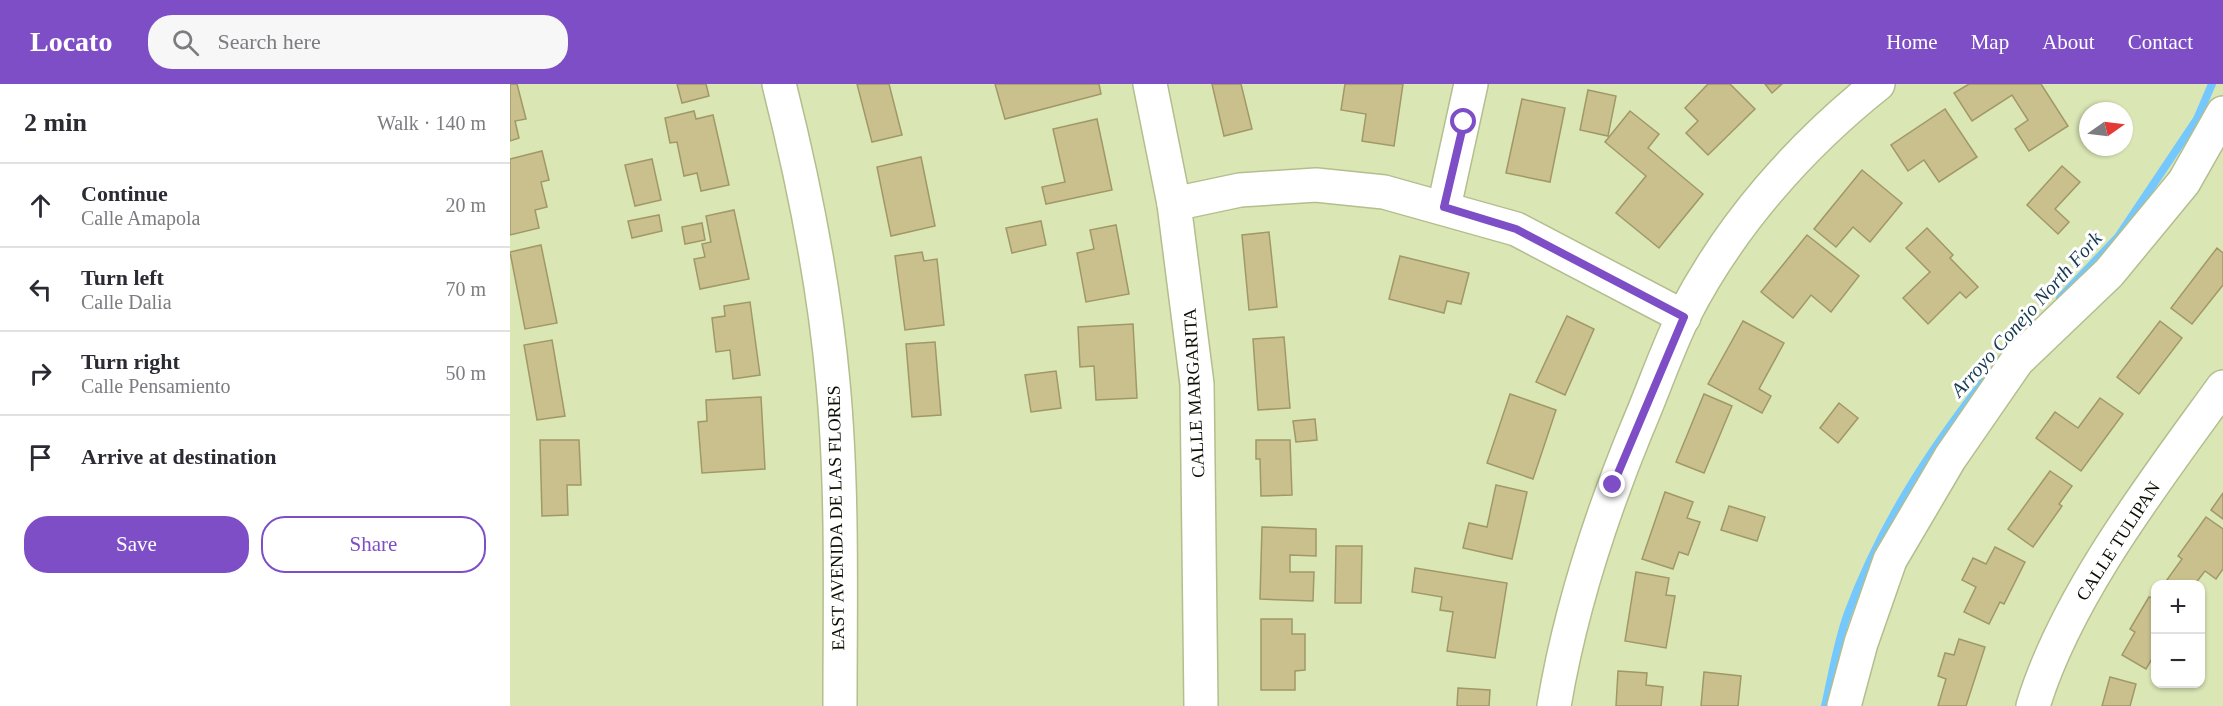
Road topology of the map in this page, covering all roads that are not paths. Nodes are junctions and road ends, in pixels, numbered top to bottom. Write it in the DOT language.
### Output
graph roads {
  1 [pos="779,84"];
  2 [pos="1150,84"];
  3 [pos="1471,84"];
  4 [pos="1878,84"];
  5 [pos="2223,113"];
  6 [pos="1174,204"];
  7 [pos="1444,207"];
  8 [pos="1684,317"];
  9 [pos="2223,387"];
  10 [pos="840,706"];
  11 [pos="1201,706"];
  12 [pos="1554,706"];
  13 [pos="1844,706"];
  14 [pos="2033,706"];
  1 -- 10 [label="street, EAST AVENIDA DE LAS FLORES"];
  2 -- 6 [label="street, CALLE MARGARITA"];
  3 -- 7 [label="street"];
  4 -- 8 [label="street"];
  5 -- 13 [label="street"];
  6 -- 7 [label="street"];
  6 -- 11 [label="street, CALLE MARGARITA"];
  7 -- 8 [label="street"];
  8 -- 12 [label="street"];
  9 -- 14 [label="street, CALLE TULIPAN"];
}
